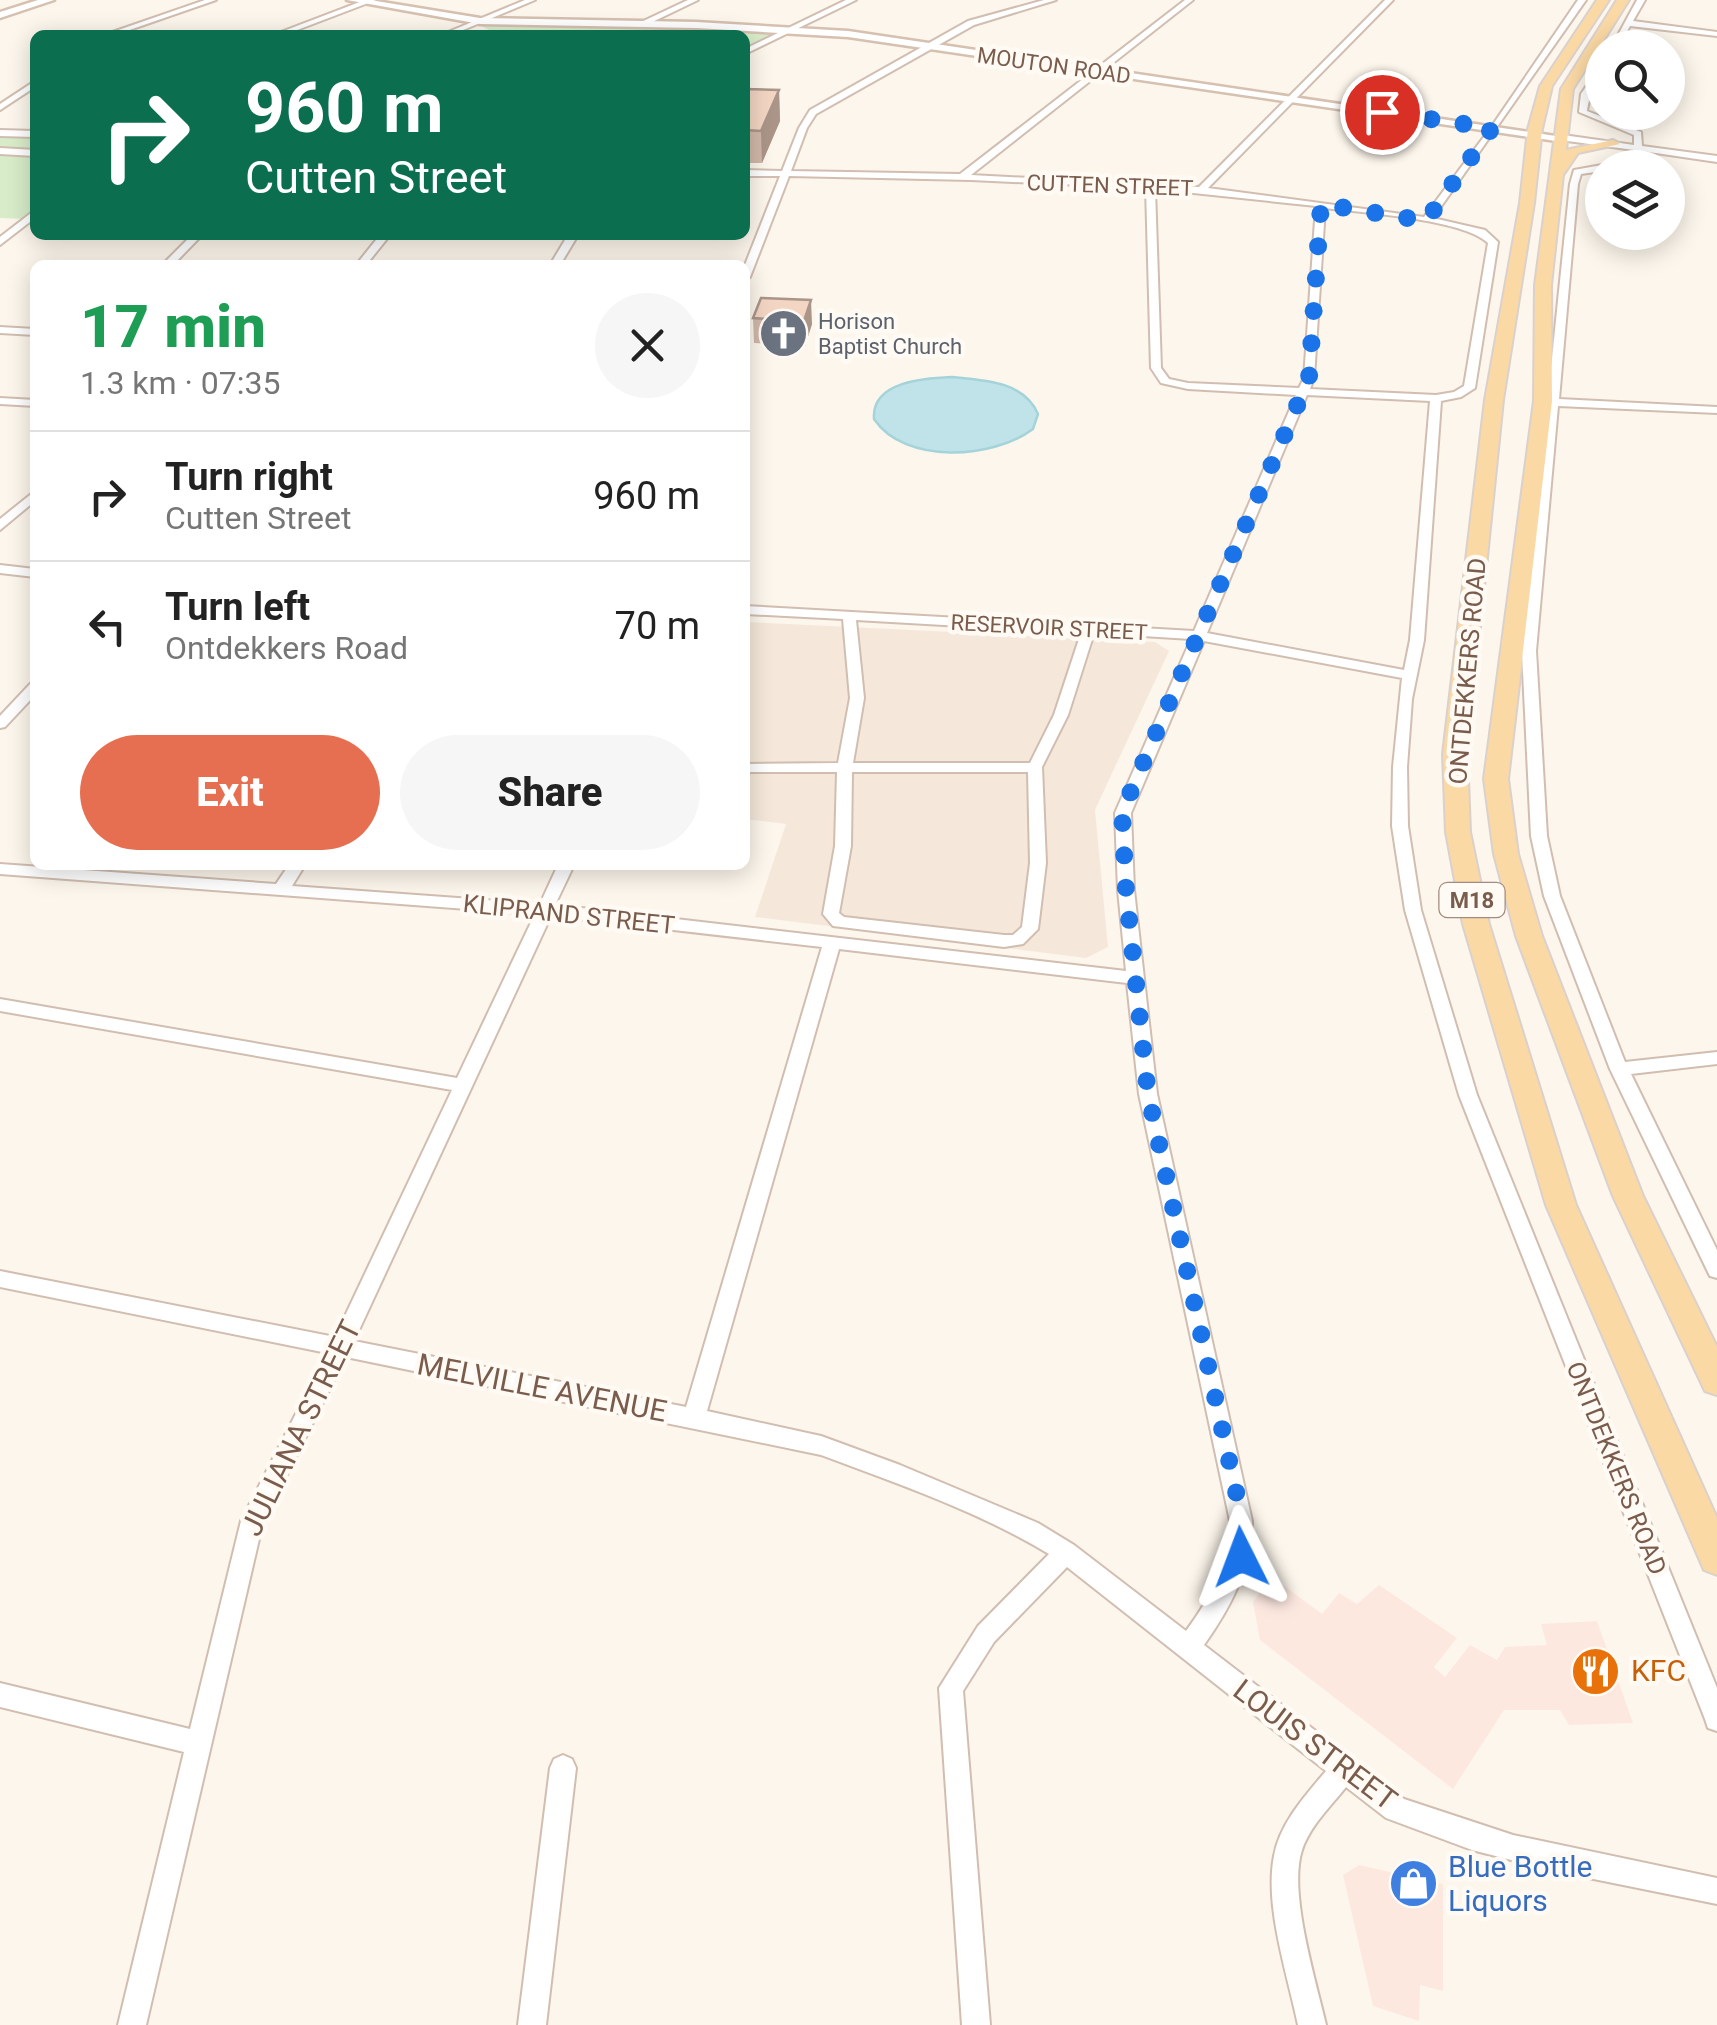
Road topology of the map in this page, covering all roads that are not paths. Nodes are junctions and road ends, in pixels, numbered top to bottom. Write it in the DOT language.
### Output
graph roads {
  1 [pos="49,0"];
  2 [pos="212,0"];
  3 [pos="352,0"];
  4 [pos="380,0"];
  5 [pos="531,0"];
  6 [pos="694,0"];
  7 [pos="852,0"];
  8 [pos="1052,0"];
  9 [pos="1189,0"];
  10 [pos="1388,0"];
  11 [pos="1582,0"];
  12 [pos="1604,0"];
  13 [pos="1624,0"];
  14 [pos="1641,0"];
  15 [pos="368,1"];
  16 [pos="0,16"];
  17 [pos="645,22"];
  18 [pos="1627,22"];
  19 [pos="481,23"];
  20 [pos="798,27"];
  21 [pos="123,30"];
  22 [pos="290,30"];
  23 [pos="460,30"];
  24 [pos="1623,30"];
  25 [pos="1717,34"];
  26 [pos="929,45"];
  27 [pos="750,50"];
  28 [pos="1101,70"];
  29 [pos="30,87"];
  30 [pos="1292,97"];
  31 [pos="0,108"];
  32 [pos="1493,126"];
  33 [pos="1635,130"];
  34 [pos="1534,132"];
  35 [pos="0,133"];
  36 [pos="30,134"];
  37 [pos="1563,135"];
  38 [pos="1625,146"];
  39 [pos="1628,150"];
  40 [pos="0,151"];
  41 [pos="30,152"];
  42 [pos="1717,159"];
  43 [pos="1585,172"];
  44 [pos="750,173"];
  45 [pos="786,174"];
  46 [pos="1557,174"];
  47 [pos="960,179"];
  48 [pos="1150,186"];
  49 [pos="1203,188"];
  50 [pos="1321,204"];
  51 [pos="30,217"];
  52 [pos="1426,221"];
  53 [pos="192,240"];
  54 [pos="381,240"];
  55 [pos="0,242"];
  56 [pos="172,260"];
  57 [pos="365,260"];
  58 [pos="750,264"];
  59 [pos="0,330"];
  60 [pos="30,332"];
  61 [pos="1304,392"];
  62 [pos="1436,398"];
  63 [pos="0,402"];
  64 [pos="1552,402"];
  65 [pos="30,403"];
  66 [pos="1717,410"];
  67 [pos="30,499"];
  68 [pos="0,526"];
  69 [pos="0,569"];
  70 [pos="30,572"];
  71 [pos="750,610"];
  72 [pos="849,616"];
  73 [pos="1089,629"];
  74 [pos="1196,636"];
  75 [pos="1410,674"];
  76 [pos="30,692"];
  77 [pos="0,724"];
  78 [pos="1035,767"];
  79 [pos="750,768"];
  80 [pos="845,768"];
  81 [pos="0,869"];
  82 [pos="295,870"];
  83 [pos="564,870"];
  84 [pos="281,890"];
  85 [pos="545,910"];
  86 [pos="832,943"];
  87 [pos="1136,978"];
  88 [pos="0,1005"];
  89 [pos="1717,1058"];
  90 [pos="1619,1069"];
  91 [pos="462,1084"];
  92 [pos="1717,1270"];
  93 [pos="0,1280"];
  94 [pos="340,1348"];
  95 [pos="1717,1380"];
  96 [pos="694,1418"];
  97 [pos="1066,1552"];
  98 [pos="1717,1558"];
  99 [pos="1188,1648"];
  100 [pos="0,1695"];
  101 [pos="1717,1718"];
  102 [pos="198,1743"];
  103 [pos="564,1768"];
  104 [pos="1342,1771"];
  105 [pos="1717,1891"];
  106 [pos="133,2025"];
  107 [pos="532,2025"];
  108 [pos="976,2025"];
  109 [pos="1312,2025"];
  1 -- 16 [label="main road"];
  2 -- 21 [label="street"];
  3 -- 15 [label="main road"];
  4 -- 19 [label="main road"];
  5 -- 19 [label="street"];
  6 -- 17 [label="street"];
  7 -- 20 [label="street"];
  8 -- 26 [label="street"];
  9 -- 28 [label="street"];
  10 -- 30 [label="street"];
  11 -- 32 [label="street"];
  12 -- 34 [label="main road, ONTDEKKERS ROAD / M18"];
  13 -- 37 [label="main road, ONTDEKKERS ROAD / M18"];
  14 -- 18 [label="street"];
  15 -- 19 [label="main road"];
  15 -- 22 [label="street"];
  17 -- 19 [label="main road, MOUTON ROAD"];
  17 -- 20 [label="main road, MOUTON ROAD"];
  18 -- 24 [label="street"];
  18 -- 25 [label="street"];
  19 -- 23 [label="street"];
  20 -- 26 [label="main road, MOUTON ROAD"];
  20 -- 27 [label="street"];
  26 -- 28 [label="main road, MOUTON ROAD"];
  26 -- 45 [label="street"];
  28 -- 30 [label="main road, MOUTON ROAD"];
  28 -- 47 [label="street"];
  29 -- 31 [label="street"];
  30 -- 32 [label="main road, MOUTON ROAD"];
  30 -- 49 [label="street"];
  32 -- 34 [label="main road, MOUTON ROAD"];
  32 -- 52 [label="street"];
  33 -- 38 [label="street"];
  34 -- 37 [label="main road, MOUTON ROAD"];
  34 -- 98 [label="main road, ONTDEKKERS ROAD / M18"];
  35 -- 36 [label="street"];
  37 -- 38 [label="street, MOUTON ROAD"];
  37 -- 46 [label="main road, ONTDEKKERS ROAD / M18"];
  38 -- 39 [label="street"];
  38 -- 42 [label="street, MOUTON ROAD"];
  38 -- 46 [label="main road"];
  40 -- 41 [label="street"];
  43 -- 64 [label="street"];
  44 -- 45 [label="street, CUTTEN STREET"];
  45 -- 47 [label="street, CUTTEN STREET"];
  45 -- 58 [label="street"];
  46 -- 95 [label="main road, ONTDEKKERS ROAD / M18"];
  47 -- 48 [label="street, CUTTEN STREET"];
  48 -- 49 [label="street, CUTTEN STREET"];
  48 -- 61 [label="street"];
  49 -- 50 [label="street, CUTTEN STREET"];
  50 -- 52 [label="street, CUTTEN STREET"];
  50 -- 61 [label="street"];
  51 -- 55 [label="street"];
  52 -- 62 [label="street, CUTTEN STREET"];
  53 -- 56 [label="street"];
  54 -- 57 [label="street"];
  59 -- 60 [label="street"];
  61 -- 62 [label="street"];
  61 -- 74 [label="street"];
  62 -- 75 [label="street, ONTDEKKERS ROAD"];
  63 -- 65 [label="street"];
  64 -- 66 [label="street"];
  64 -- 90 [label="street"];
  67 -- 68 [label="street"];
  69 -- 70 [label="street"];
  71 -- 72 [label="street, RESERVOIR STREET"];
  72 -- 73 [label="street, RESERVOIR STREET"];
  72 -- 80 [label="street"];
  73 -- 74 [label="street, RESERVOIR STREET"];
  73 -- 78 [label="street"];
  74 -- 75 [label="street, RESERVOIR STREET"];
  74 -- 87 [label="street"];
  75 -- 101 [label="street, ONTDEKKERS ROAD"];
  76 -- 77 [label="street"];
  78 -- 80 [label="street"];
  78 -- 80 [label="street"];
  79 -- 80 [label="street"];
  81 -- 84 [label="street, KLIPRAND STREET"];
  82 -- 84 [label="street"];
  83 -- 85 [label="street, JULIANA STREET"];
  84 -- 85 [label="street, KLIPRAND STREET"];
  85 -- 86 [label="street, KLIPRAND STREET"];
  85 -- 91 [label="street, JULIANA STREET"];
  86 -- 87 [label="street, KLIPRAND STREET"];
  86 -- 96 [label="street"];
  87 -- 99 [label="street"];
  88 -- 91 [label="street"];
  89 -- 90 [label="street"];
  90 -- 92 [label="street"];
  91 -- 94 [label="street, JULIANA STREET"];
  93 -- 94 [label="street, MELVILLE AVENUE"];
  94 -- 96 [label="street, MELVILLE AVENUE"];
  94 -- 102 [label="street, JULIANA STREET"];
  96 -- 97 [label="street, MELVILLE AVENUE"];
  97 -- 99 [label="street, LOUIS STREET"];
  97 -- 108 [label="street"];
  99 -- 104 [label="street, LOUIS STREET"];
  100 -- 102 [label="street"];
  102 -- 106 [label="street, JULIANA STREET"];
  103 -- 107 [label="street"];
  104 -- 105 [label="street, LOUIS STREET"];
  104 -- 109 [label="street"];
}
